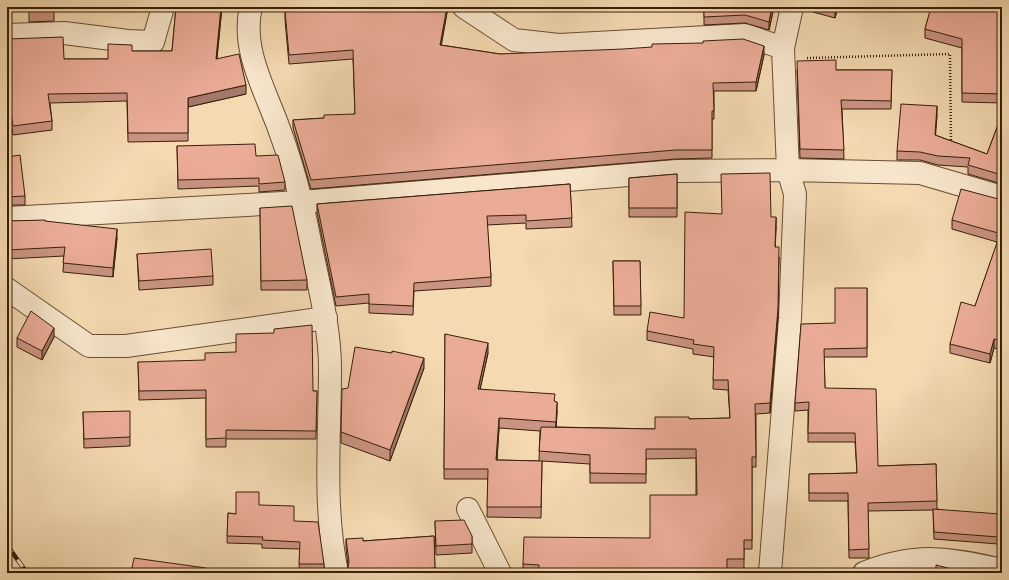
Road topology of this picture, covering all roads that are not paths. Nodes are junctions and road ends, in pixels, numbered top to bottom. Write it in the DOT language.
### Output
graph roads {
  1 [pos="163,7"];
  2 [pos="252,7"];
  3 [pos="464,7"];
  4 [pos="792,7"];
  5 [pos="7,35"];
  6 [pos="783,48"];
  7 [pos="788,170"];
  8 [pos="1002,197"];
  9 [pos="302,202"];
  10 [pos="7,218"];
  11 [pos="7,288"];
  12 [pos="326,318"];
  13 [pos="468,509"];
  14 [pos="1002,570"];
  15 [pos="337,573"];
  16 [pos="500,573"];
  17 [pos="770,573"];
  18 [pos="865,573"];
  1 -- 5 [label="street"];
  2 -- 9 [label="street"];
  3 -- 6 [label="street"];
  4 -- 6 [label="street"];
  6 -- 7 [label="street"];
  7 -- 8 [label="street"];
  7 -- 9 [label="street"];
  7 -- 17 [label="street"];
  9 -- 10 [label="street"];
  9 -- 12 [label="street"];
  11 -- 12 [label="street"];
  12 -- 15 [label="street"];
  13 -- 16 [label="street"];
  14 -- 18 [label="street"];
}
